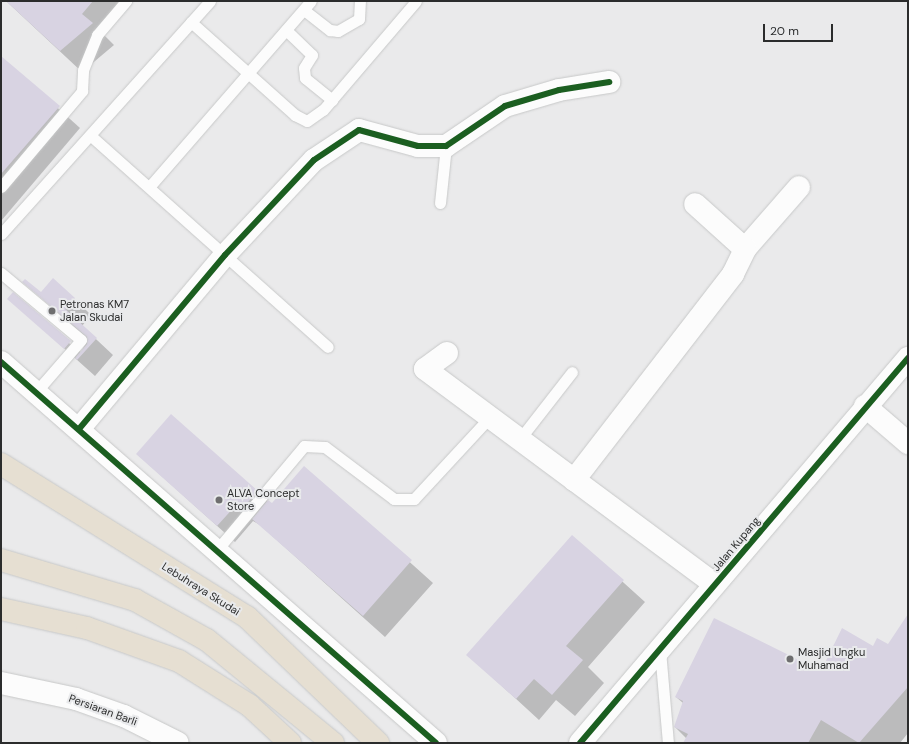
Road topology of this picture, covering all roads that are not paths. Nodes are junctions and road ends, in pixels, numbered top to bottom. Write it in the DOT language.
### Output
graph roads {
  1 [pos="126,1"];
  2 [pos="210,1"];
  3 [pos="360,1"];
  4 [pos="416,1"];
  5 [pos="308,5"];
  6 [pos="191,22"];
  7 [pos="286,30"];
  8 [pos="248,74"];
  9 [pos="609,82"];
  10 [pos="332,100"];
  11 [pos="91,136"];
  12 [pos="446,146"];
  13 [pos="150,186"];
  14 [pos="1,187"];
  15 [pos="799,187"];
  16 [pos="440,203"];
  17 [pos="696,204"];
  18 [pos="1,234"];
  19 [pos="744,249"];
  20 [pos="225,255"];
  21 [pos="1,273"];
  22 [pos="328,347"];
  23 [pos="447,353"];
  24 [pos="908,358"];
  25 [pos="1,362"];
  26 [pos="572,372"];
  27 [pos="36,392"];
  28 [pos="865,406"];
  29 [pos="489,418"];
  30 [pos="79,429"];
  31 [pos="519,440"];
  32 [pos="908,443"];
  33 [pos="1,464"];
  34 [pos="574,480"];
  35 [pos="216,552"];
  36 [pos="1,560"];
  37 [pos="714,584"];
  38 [pos="1,609"];
  39 [pos="660,649"];
  40 [pos="1,683"];
  41 [pos="178,743"];
  42 [pos="290,743"];
  43 [pos="333,743"];
  44 [pos="378,743"];
  45 [pos="436,743"];
  46 [pos="580,743"];
  47 [pos="668,743"];
  1 -- 14 [label="lane"];
  2 -- 6 [label="lane"];
  3 -- 5 [label="lane"];
  4 -- 10 [label="lane"];
  5 -- 7 [label="lane"];
  6 -- 8 [label="lane"];
  6 -- 11 [label="lane"];
  7 -- 8 [label="lane"];
  7 -- 10 [label="lane"];
  8 -- 10 [label="lane"];
  8 -- 13 [label="lane"];
  9 -- 12 [label="street"];
  11 -- 13 [label="lane"];
  11 -- 18 [label="lane"];
  12 -- 16 [label="lane"];
  12 -- 20 [label="street"];
  13 -- 20 [label="lane"];
  15 -- 19 [label="street"];
  17 -- 19 [label="street"];
  19 -- 34 [label="street"];
  20 -- 22 [label="lane"];
  20 -- 30 [label="street"];
  21 -- 27 [label="lane"];
  23 -- 29 [label="street"];
  24 -- 28 [label="street, Jalan Kupang"];
  25 -- 27 [label="street"];
  26 -- 31 [label="lane"];
  27 -- 30 [label="street"];
  28 -- 32 [label="street"];
  28 -- 37 [label="street, Jalan Kupang"];
  29 -- 31 [label="street"];
  29 -- 35 [label="lane"];
  30 -- 35 [label="street"];
  31 -- 34 [label="street"];
  33 -- 44 [label="highway, Lebuhraya Skudai"];
  34 -- 37 [label="street"];
  35 -- 45 [label="street"];
  36 -- 43 [label="highway"];
  37 -- 39 [label="street, Jalan Kupang"];
  38 -- 42 [label="highway"];
  39 -- 46 [label="street, Jalan Kupang"];
  39 -- 47 [label="lane"];
  40 -- 41 [label="street, Persiaran Barli"];
}
